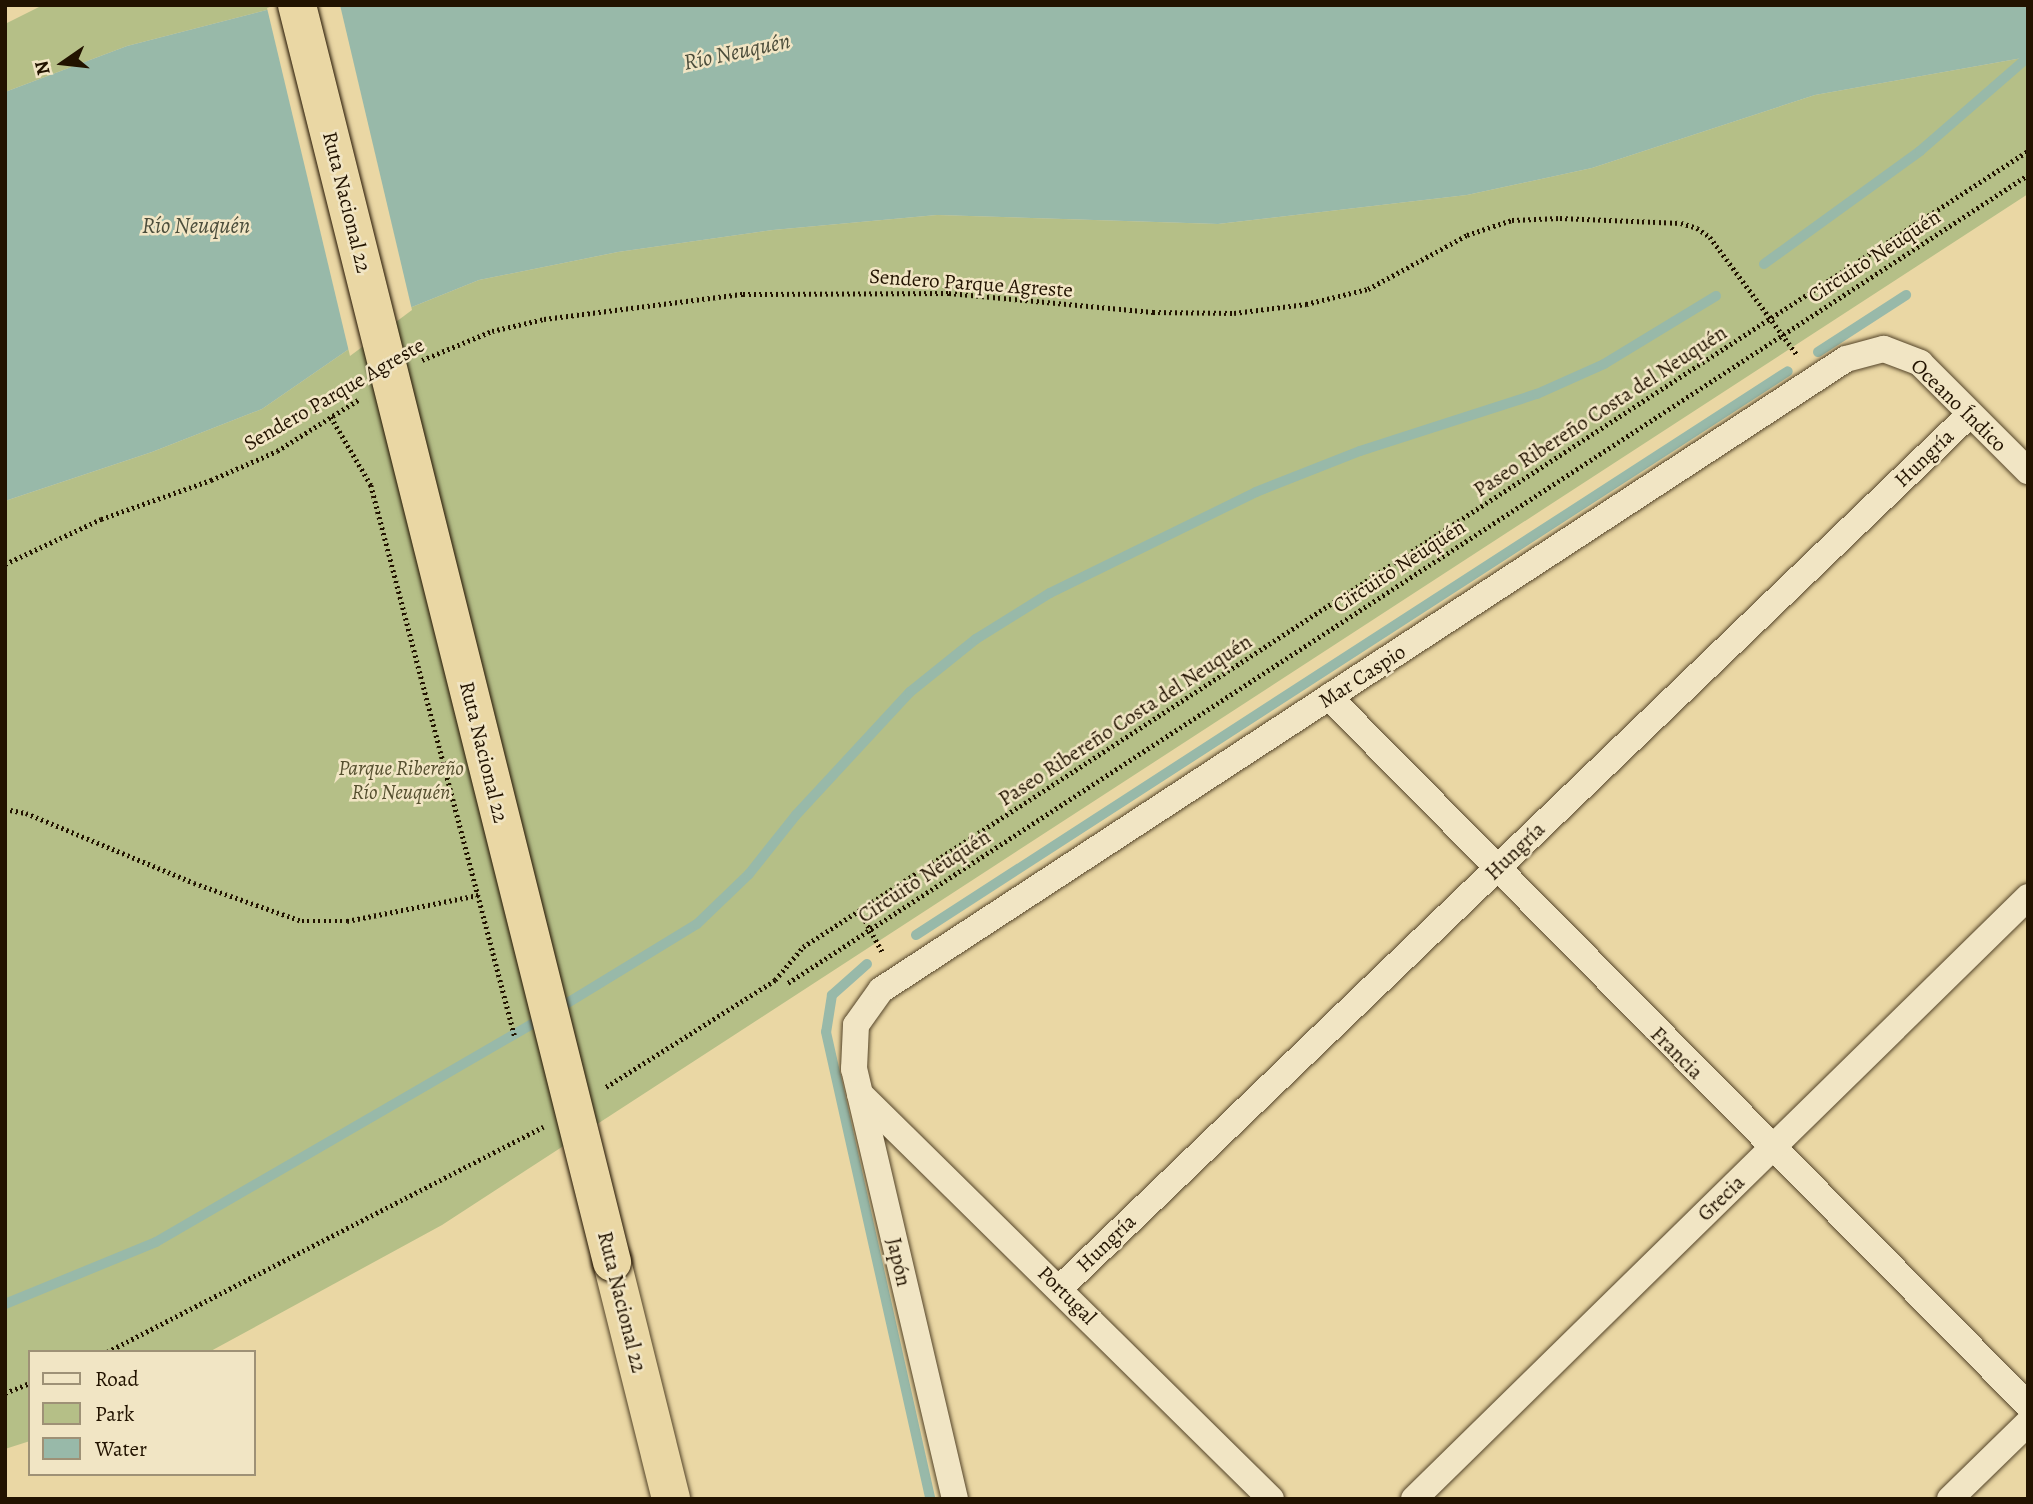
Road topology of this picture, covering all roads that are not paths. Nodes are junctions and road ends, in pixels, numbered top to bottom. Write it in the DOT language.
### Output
graph roads {
  1 [pos="297,5"];
  2 [pos="1884,349"];
  3 [pos="1970,414"];
  4 [pos="2028,471"];
  5 [pos="1329,698"];
  6 [pos="1495,870"];
  7 [pos="2028,897"];
  8 [pos="856,1025"];
  9 [pos="860,1094"];
  10 [pos="1772,1148"];
  11 [pos="1060,1288"];
  12 [pos="2028,1405"];
  13 [pos="2028,1423"];
  14 [pos="671,1499"];
  15 [pos="955,1499"];
  16 [pos="1271,1499"];
  17 [pos="1414,1499"];
  18 [pos="1950,1499"];
  1 -- 14 [label="highway, Ruta Nacional 22, bridge"];
  2 -- 3 [label="street, Oceano Índico"];
  2 -- 5 [label="street, Mar Caspio"];
  3 -- 4 [label="street, Oceano Índico"];
  3 -- 6 [label="street, Hungría"];
  5 -- 6 [label="street, Francia"];
  5 -- 8 [label="street, Mar Caspio"];
  6 -- 10 [label="street, Francia"];
  6 -- 11 [label="street, Hungría"];
  7 -- 10 [label="street, Grecia"];
  8 -- 9 [label="street, Japón"];
  9 -- 11 [label="street, Portugal"];
  9 -- 15 [label="street, Japón"];
  10 -- 12 [label="street, Francia"];
  10 -- 17 [label="street, Grecia"];
  11 -- 16 [label="street, Portugal"];
  13 -- 18 [label="street"];
}
